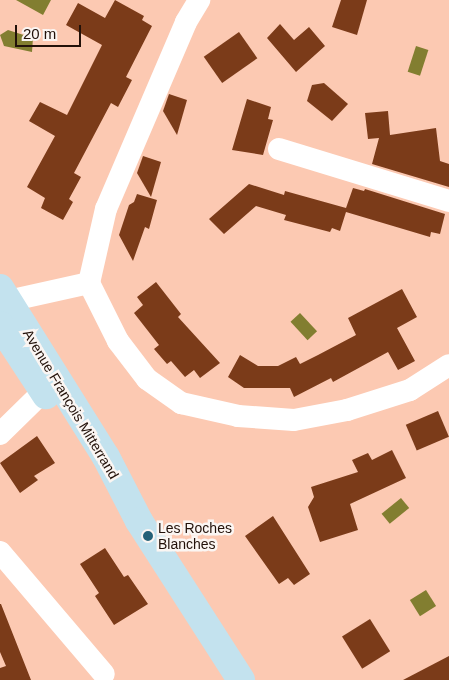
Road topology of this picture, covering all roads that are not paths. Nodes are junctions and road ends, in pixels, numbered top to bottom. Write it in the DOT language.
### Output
graph roads {
  1 [pos="199,0"];
  2 [pos="279,149"];
  3 [pos="449,201"];
  4 [pos="89,283"];
  5 [pos="3,305"];
  6 [pos="449,366"];
  7 [pos="49,385"];
  8 [pos="0,434"];
  9 [pos="0,552"];
  10 [pos="104,674"];
  11 [pos="241,680"];
  1 -- 4 [label="street"];
  2 -- 3 [label="street"];
  4 -- 5 [label="street"];
  4 -- 6 [label="street"];
  5 -- 7 [label="main road, Avenue François Mitterrand"];
  7 -- 8 [label="street"];
  7 -- 11 [label="main road, Avenue François Mitterrand"];
  9 -- 10 [label="street"];
}
